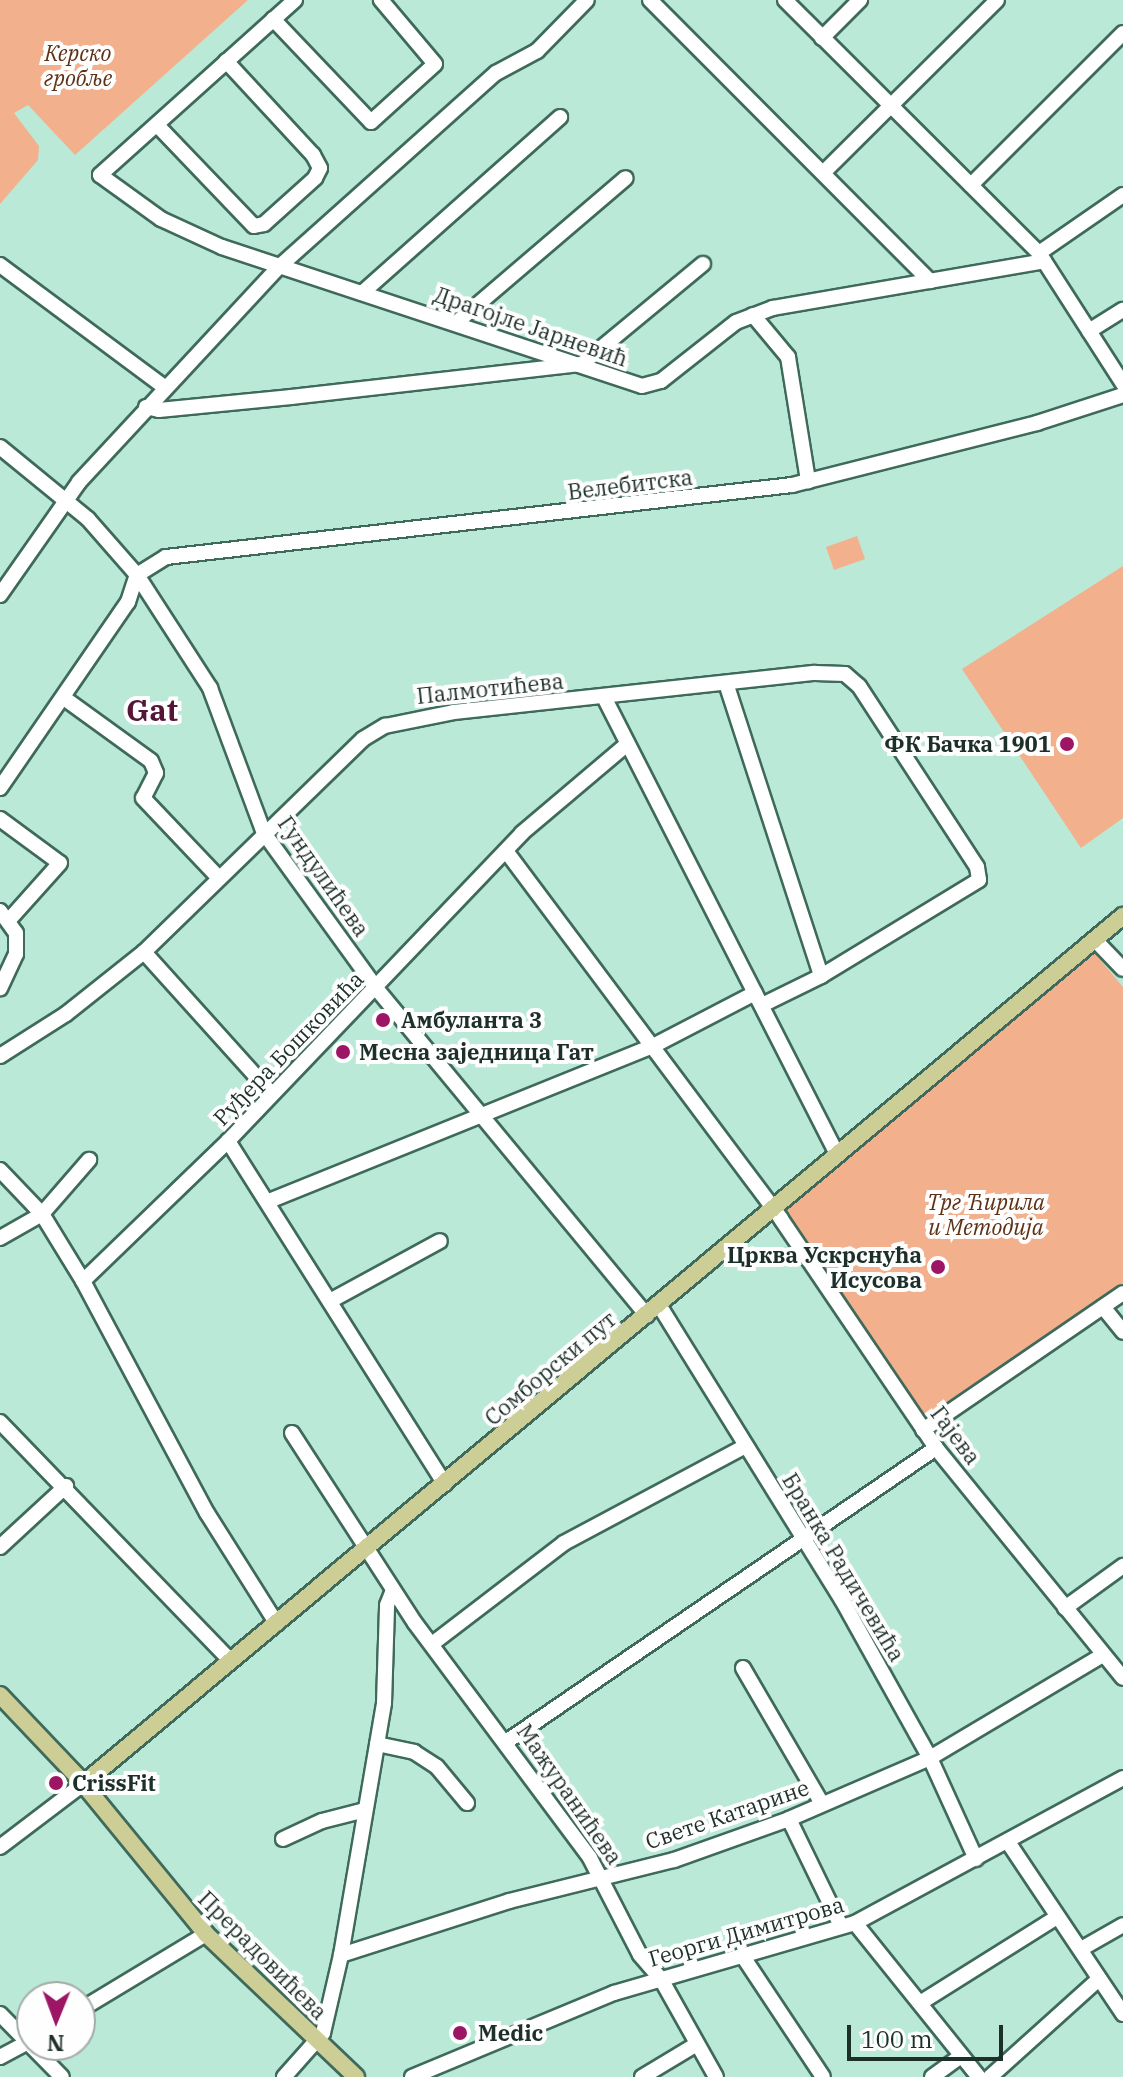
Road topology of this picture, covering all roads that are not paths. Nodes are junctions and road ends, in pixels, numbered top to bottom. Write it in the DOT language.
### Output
graph roads {
  1 [pos="295,0"];
  2 [pos="381,0"];
  3 [pos="587,0"];
  4 [pos="650,0"];
  5 [pos="785,0"];
  6 [pos="860,0"];
  7 [pos="997,0"];
  8 [pos="273,19"];
  9 [pos="1123,33"];
  10 [pos="822,38"];
  11 [pos="226,61"];
  12 [pos="891,106"];
  13 [pos="560,117"];
  14 [pos="157,125"];
  15 [pos="823,173"];
  16 [pos="626,178"];
  17 [pos="971,185"];
  18 [pos="1123,195"];
  19 [pos="1042,257"];
  20 [pos="703,264"];
  21 [pos="0,265"];
  22 [pos="281,265"];
  23 [pos="930,281"];
  24 [pos="362,293"];
  25 [pos="1123,310"];
  26 [pos="753,315"];
  27 [pos="456,323"];
  28 [pos="1089,331"];
  29 [pos="539,351"];
  30 [pos="582,364"];
  31 [pos="536,369"];
  32 [pos="1123,384"];
  33 [pos="164,387"];
  34 [pos="1123,395"];
  35 [pos="146,407"];
  36 [pos="3,454"];
  37 [pos="808,481"];
  38 [pos="65,499"];
  39 [pos="137,575"];
  40 [pos="0,595"];
  41 [pos="726,683"];
  42 [pos="604,697"];
  43 [pos="64,698"];
  44 [pos="626,745"];
  45 [pos="0,788"];
  46 [pos="0,819"];
  47 [pos="264,833"];
  48 [pos="506,851"];
  49 [pos="218,877"];
  50 [pos="5,915"];
  51 [pos="1123,916"];
  52 [pos="1095,940"];
  53 [pos="144,952"];
  54 [pos="1123,969"];
  55 [pos="821,976"];
  56 [pos="0,988"];
  57 [pos="376,988"];
  58 [pos="759,999"];
  59 [pos="653,1046"];
  60 [pos="2,1051"];
  61 [pos="272,1094"];
  62 [pos="482,1117"];
  63 [pos="228,1141"];
  64 [pos="837,1154"];
  65 [pos="89,1160"];
  66 [pos="0,1170"];
  67 [pos="269,1201"];
  68 [pos="771,1207"];
  69 [pos="42,1214"];
  70 [pos="0,1238"];
  71 [pos="440,1241"];
  72 [pos="83,1281"];
  73 [pos="1123,1293"];
  74 [pos="330,1301"];
  75 [pos="1103,1307"];
  76 [pos="653,1310"];
  77 [pos="1123,1332"];
  78 [pos="0,1422"];
  79 [pos="923,1430"];
  80 [pos="292,1433"];
  81 [pos="746,1446"];
  82 [pos="936,1448"];
  83 [pos="445,1484"];
  84 [pos="66,1486"];
  85 [pos="803,1535"];
  86 [pos="0,1547"];
  87 [pos="366,1549"];
  88 [pos="1123,1566"];
  89 [pos="393,1590"];
  90 [pos="1065,1608"];
  91 [pos="277,1624"];
  92 [pos="432,1644"];
  93 [pos="1103,1655"];
  94 [pos="231,1661"];
  95 [pos="743,1668"];
  96 [pos="1123,1678"];
  97 [pos="0,1695"];
  98 [pos="506,1742"];
  99 [pos="377,1744"];
  100 [pos="930,1758"];
  101 [pos="1123,1778"];
  102 [pos="83,1784"];
  103 [pos="467,1803"];
  104 [pos="822,1804"];
  105 [pos="365,1810"];
  106 [pos="789,1819"];
  107 [pos="283,1839"];
  108 [pos="1008,1842"];
  109 [pos="0,1847"];
  110 [pos="976,1859"];
  111 [pos="602,1876"];
  112 [pos="1057,1917"];
  113 [pos="848,1924"];
  114 [pos="1123,1925"];
  115 [pos="206,1934"];
  116 [pos="1081,1949"];
  117 [pos="341,1955"];
  118 [pos="742,1955"];
  119 [pos="661,1979"];
  120 [pos="1099,1979"];
  121 [pos="96,2000"];
  122 [pos="920,2003"];
  123 [pos="0,2014"];
  124 [pos="1123,2014"];
  125 [pos="16,2028"];
  126 [pos="317,2041"];
  127 [pos="697,2044"];
  128 [pos="961,2056"];
  129 [pos="48,2061"];
  130 [pos="62,2077"];
  131 [pos="284,2077"];
  132 [pos="356,2077"];
  133 [pos="412,2077"];
  134 [pos="642,2077"];
  135 [pos="716,2077"];
  136 [pos="823,2077"];
  137 [pos="932,2077"];
  138 [pos="979,2077"];
  139 [pos="990,2077"];
  1 -- 8 [label="street"];
  2 -- 8 [label="street"];
  3 -- 22 [label="street"];
  4 -- 15 [label="street"];
  5 -- 10 [label="street"];
  6 -- 10 [label="street"];
  7 -- 12 [label="street"];
  8 -- 11 [label="street"];
  9 -- 17 [label="street"];
  10 -- 12 [label="street"];
  11 -- 14 [label="street"];
  11 -- 14 [label="street"];
  12 -- 15 [label="street"];
  12 -- 17 [label="street"];
  13 -- 24 [label="street"];
  14 -- 22 [label="street, Драгојле Јарневић"];
  15 -- 23 [label="street"];
  16 -- 27 [label="street"];
  17 -- 19 [label="street"];
  18 -- 19 [label="street"];
  19 -- 23 [label="street, Драгојле Јарневић"];
  19 -- 28 [label="street"];
  20 -- 30 [label="street"];
  21 -- 33 [label="street"];
  22 -- 24 [label="street, Драгојле Јарневић"];
  22 -- 33 [label="street"];
  23 -- 26 [label="street, Драгојле Јарневић"];
  24 -- 27 [label="street, Драгојле Јарневић"];
  25 -- 28 [label="street"];
  26 -- 30 [label="street, Драгојле Јарневић"];
  26 -- 37 [label="street"];
  27 -- 29 [label="street, Драгојле Јарневић"];
  28 -- 32 [label="street"];
  29 -- 30 [label="street, Драгојле Јарневић"];
  29 -- 31 [label="street"];
  30 -- 31 [label="street"];
  31 -- 35 [label="street"];
  33 -- 35 [label="street"];
  34 -- 37 [label="street, Велебитска"];
  35 -- 38 [label="street"];
  36 -- 38 [label="street, Гундулићева"];
  37 -- 39 [label="street, Велебитска"];
  38 -- 39 [label="street, Гундулићева"];
  38 -- 40 [label="street"];
  39 -- 43 [label="street"];
  39 -- 47 [label="street, Гундулићева"];
  41 -- 42 [label="street, Палмотићева"];
  41 -- 55 [label="street"];
  41 -- 55 [label="street, Палмотићева"];
  42 -- 44 [label="street"];
  42 -- 47 [label="street, Палмотићева"];
  43 -- 45 [label="street"];
  43 -- 49 [label="street"];
  44 -- 48 [label="street, Руђера Бошковића"];
  44 -- 58 [label="street"];
  46 -- 50 [label="street"];
  47 -- 49 [label="street, Палмотићева"];
  47 -- 57 [label="street, Гундулићева"];
  48 -- 57 [label="street, Руђера Бошковића"];
  48 -- 59 [label="street, Гајева"];
  49 -- 53 [label="street, Палмотићева"];
  50 -- 56 [label="street"];
  51 -- 52 [label="main road, Сомборски пут"];
  52 -- 54 [label="street"];
  52 -- 64 [label="main road, Сомборски пут"];
  53 -- 60 [label="street, Палмотићева"];
  53 -- 61 [label="street"];
  55 -- 58 [label="street"];
  57 -- 61 [label="street, Руђера Бошковића"];
  57 -- 62 [label="street, Гундулићева"];
  58 -- 59 [label="street"];
  58 -- 64 [label="street"];
  59 -- 62 [label="street"];
  59 -- 68 [label="street, Гајева"];
  61 -- 63 [label="street, Руђера Бошковића"];
  62 -- 67 [label="street"];
  62 -- 76 [label="street, Гундулићева"];
  63 -- 67 [label="street"];
  63 -- 72 [label="street, Руђера Бошковића"];
  64 -- 68 [label="main road, Сомборски пут"];
  65 -- 69 [label="street"];
  66 -- 69 [label="street"];
  67 -- 74 [label="street"];
  68 -- 76 [label="main road, Сомборски пут"];
  68 -- 79 [label="street, Гајева"];
  69 -- 70 [label="street"];
  69 -- 72 [label="street"];
  71 -- 74 [label="street"];
  72 -- 91 [label="street"];
  73 -- 75 [label="street"];
  74 -- 83 [label="street"];
  75 -- 77 [label="street"];
  75 -- 79 [label="street"];
  76 -- 81 [label="street, Бранка Радичевића"];
  76 -- 83 [label="main road, Сомборски пут"];
  78 -- 84 [label="street"];
  79 -- 82 [label="street, Гајева"];
  80 -- 87 [label="street, Мажуранићева"];
  81 -- 85 [label="street, Бранка Радичевића"];
  81 -- 92 [label="street"];
  82 -- 85 [label="street"];
  82 -- 90 [label="street, Гајева"];
  83 -- 87 [label="main road, Сомборски пут"];
  84 -- 86 [label="street"];
  84 -- 94 [label="street"];
  85 -- 98 [label="street"];
  85 -- 100 [label="street, Бранка Радичевића"];
  87 -- 89 [label="street, Мажуранићева"];
  87 -- 91 [label="main road, Сомборски пут"];
  88 -- 90 [label="street"];
  89 -- 92 [label="street, Мажуранићева"];
  89 -- 99 [label="street"];
  90 -- 93 [label="street, Гајева"];
  91 -- 94 [label="main road, Сомборски пут"];
  92 -- 98 [label="street, Мажуранићева"];
  93 -- 96 [label="street, Гајева"];
  93 -- 100 [label="street, Свете Катарине"];
  94 -- 102 [label="main road, Сомборски пут"];
  95 -- 104 [label="street"];
  97 -- 102 [label="main road, Прерадовићева"];
  98 -- 111 [label="street, Мажуранићева"];
  99 -- 103 [label="street"];
  99 -- 105 [label="street"];
  100 -- 104 [label="street, Свете Катарине"];
  100 -- 110 [label="street, Бранка Радичевића"];
  101 -- 108 [label="street, Георги Димитрова"];
  102 -- 109 [label="street, Сомборски пут"];
  102 -- 115 [label="main road, Прерадовићева"];
  104 -- 106 [label="street, Свете Катарине"];
  105 -- 107 [label="street"];
  105 -- 117 [label="street"];
  106 -- 111 [label="street, Свете Катарине"];
  106 -- 113 [label="street"];
  108 -- 110 [label="street, Георги Димитрова"];
  108 -- 112 [label="street"];
  110 -- 113 [label="street, Георги Димитрова"];
  111 -- 117 [label="street, Свете Катарине"];
  111 -- 119 [label="street, Мажуранићева"];
  112 -- 116 [label="street"];
  112 -- 122 [label="street"];
  113 -- 118 [label="street, Георги Димитрова"];
  113 -- 122 [label="street"];
  114 -- 116 [label="street"];
  115 -- 121 [label="street"];
  115 -- 126 [label="main road, Прерадовићева"];
  116 -- 120 [label="street"];
  117 -- 126 [label="street"];
  118 -- 119 [label="street, Георги Димитрова"];
  118 -- 136 [label="street"];
  119 -- 127 [label="street, Мажуранићева"];
  119 -- 133 [label="street, Георги Димитрова"];
  120 -- 124 [label="street"];
  120 -- 139 [label="street"];
  122 -- 128 [label="street"];
  123 -- 125 [label="street"];
  126 -- 131 [label="street"];
  126 -- 132 [label="main road, Прерадовићева"];
  127 -- 134 [label="street"];
  127 -- 135 [label="street, Мажуранићева"];
  128 -- 137 [label="street"];
  128 -- 138 [label="street"];
  129 -- 130 [label="street"];
}
